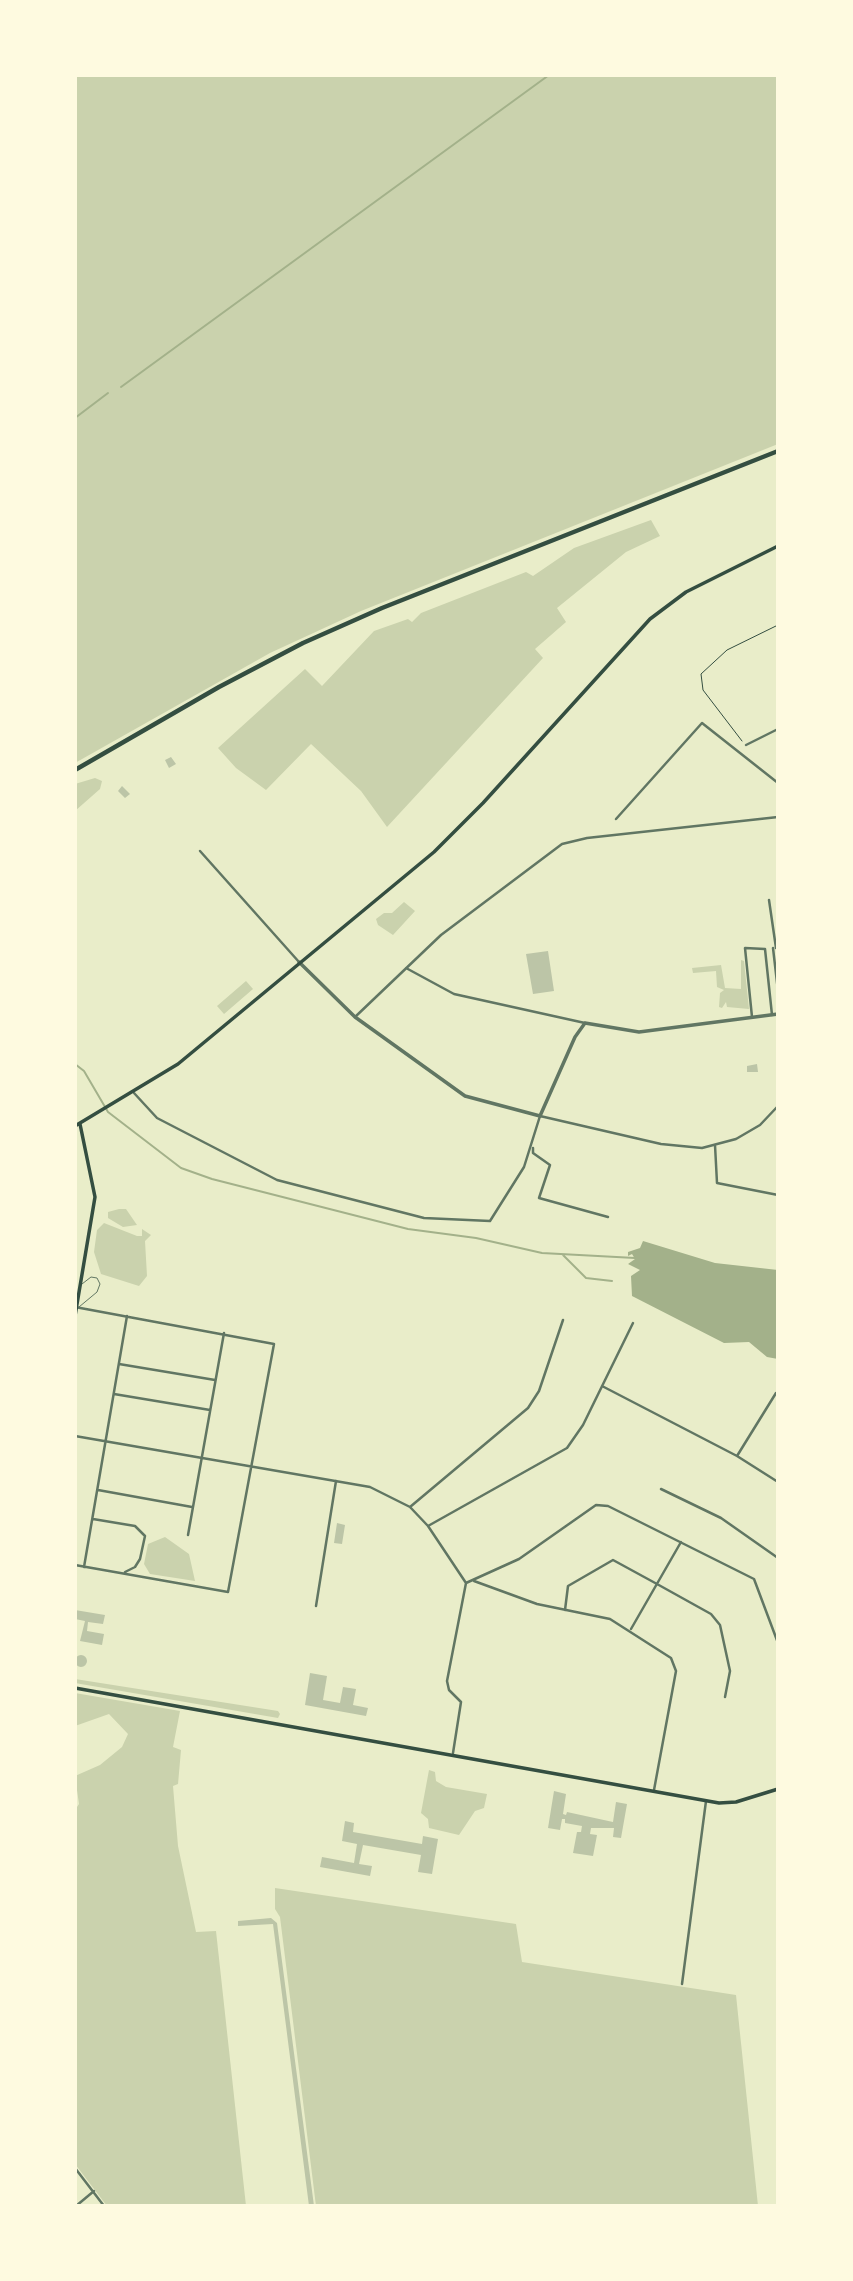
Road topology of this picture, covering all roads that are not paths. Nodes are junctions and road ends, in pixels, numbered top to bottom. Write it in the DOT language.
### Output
graph roads {
  1 [pos="778,451"];
  2 [pos="778,546"];
  3 [pos="778,729"];
  4 [pos="746,745"];
  5 [pos="75,770"];
  6 [pos="778,783"];
  7 [pos="778,818"];
  8 [pos="616,819"];
  9 [pos="200,851"];
  10 [pos="769,900"];
  11 [pos="775,948"];
  12 [pos="765,949"];
  13 [pos="299,962"];
  14 [pos="406,968"];
  15 [pos="778,991"];
  16 [pos="778,1014"];
  17 [pos="772,1015"];
  18 [pos="355,1017"];
  19 [pos="752,1017"];
  20 [pos="585,1023"];
  21 [pos="134,1093"];
  22 [pos="778,1107"];
  23 [pos="540,1116"];
  24 [pos="78,1125"];
  25 [pos="715,1145"];
  26 [pos="533,1146"];
  27 [pos="778,1195"];
  28 [pos="608,1217"];
  29 [pos="80,1287"];
  30 [pos="76,1307"];
  31 [pos="75,1316"];
  32 [pos="127,1316"];
  33 [pos="563,1320"];
  34 [pos="633,1323"];
  35 [pos="224,1333"];
  36 [pos="119,1364"];
  37 [pos="215,1380"];
  38 [pos="602,1386"];
  39 [pos="776,1393"];
  40 [pos="114,1394"];
  41 [pos="210,1410"];
  42 [pos="75,1436"];
  43 [pos="106,1441"];
  44 [pos="737,1457"];
  45 [pos="201,1458"];
  46 [pos="250,1466"];
  47 [pos="336,1480"];
  48 [pos="778,1482"];
  49 [pos="661,1489"];
  50 [pos="98,1490"];
  51 [pos="192,1507"];
  52 [pos="410,1507"];
  53 [pos="93,1519"];
  54 [pos="428,1526"];
  55 [pos="188,1535"];
  56 [pos="681,1542"];
  57 [pos="778,1558"];
  58 [pos="75,1565"];
  59 [pos="84,1567"];
  60 [pos="123,1573"];
  61 [pos="474,1581"];
  62 [pos="466,1583"];
  63 [pos="657,1584"];
  64 [pos="316,1606"];
  65 [pos="565,1610"];
  66 [pos="631,1629"];
  67 [pos="777,1637"];
  68 [pos="778,1643"];
  69 [pos="75,1688"];
  70 [pos="725,1697"];
  71 [pos="453,1753"];
  72 [pos="778,1789"];
  73 [pos="653,1791"];
  74 [pos="706,1801"];
  75 [pos="682,1984"];
  76 [pos="75,2168"];
  77 [pos="94,2191"];
  78 [pos="76,2206"];
  79 [pos="104,2206"];
  1 -- 5 [label="main road"];
  2 -- 13 [label="main road"];
  3 -- 4 [label="street"];
  6 -- 8 [label="street"];
  7 -- 14 [label="street"];
  9 -- 13 [label="street"];
  10 -- 11 [label="street"];
  11 -- 12 [label="street"];
  11 -- 15 [label="street"];
  12 -- 17 [label="street"];
  12 -- 19 [label="street"];
  13 -- 18 [label="street"];
  13 -- 21 [label="main road"];
  14 -- 18 [label="street"];
  14 -- 20 [label="street"];
  16 -- 17 [label="street"];
  17 -- 19 [label="street"];
  18 -- 23 [label="street"];
  19 -- 20 [label="street"];
  20 -- 23 [label="street"];
  21 -- 24 [label="main road"];
  21 -- 26 [label="street"];
  22 -- 25 [label="street"];
  23 -- 25 [label="street"];
  23 -- 26 [label="street"];
  24 -- 29 [label="main road"];
  25 -- 27 [label="street"];
  26 -- 28 [label="street"];
  29 -- 30 [label="main road"];
  29 -- 30 [label="lane"];
  30 -- 31 [label="main road"];
  30 -- 32 [label="street"];
  32 -- 35 [label="street"];
  32 -- 36 [label="street"];
  33 -- 52 [label="street"];
  34 -- 38 [label="street"];
  35 -- 37 [label="street"];
  35 -- 46 [label="street"];
  36 -- 37 [label="street"];
  36 -- 40 [label="street"];
  37 -- 41 [label="street"];
  38 -- 44 [label="street"];
  38 -- 54 [label="street"];
  39 -- 44 [label="street"];
  40 -- 41 [label="street"];
  40 -- 43 [label="street"];
  41 -- 45 [label="street"];
  42 -- 43 [label="street"];
  43 -- 45 [label="street"];
  43 -- 50 [label="street"];
  44 -- 48 [label="street"];
  45 -- 46 [label="street"];
  45 -- 51 [label="street"];
  46 -- 47 [label="street"];
  46 -- 60 [label="street"];
  47 -- 52 [label="street"];
  47 -- 64 [label="street"];
  49 -- 57 [label="street"];
  50 -- 51 [label="street"];
  50 -- 53 [label="street"];
  51 -- 55 [label="street"];
  52 -- 54 [label="street"];
  53 -- 59 [label="street"];
  53 -- 60 [label="street"];
  54 -- 62 [label="street"];
  56 -- 61 [label="street"];
  56 -- 63 [label="street"];
  56 -- 67 [label="street"];
  58 -- 59 [label="street"];
  59 -- 60 [label="street"];
  61 -- 62 [label="street"];
  61 -- 65 [label="street"];
  62 -- 71 [label="street"];
  63 -- 65 [label="street"];
  63 -- 66 [label="street"];
  63 -- 70 [label="street"];
  65 -- 66 [label="street"];
  66 -- 73 [label="street"];
  67 -- 68 [label="street"];
  69 -- 71 [label="main road"];
  71 -- 73 [label="main road"];
  72 -- 74 [label="main road"];
  73 -- 74 [label="main road"];
  74 -- 75 [label="street"];
  76 -- 77 [label="street"];
  77 -- 78 [label="street"];
  77 -- 79 [label="street"];
}
